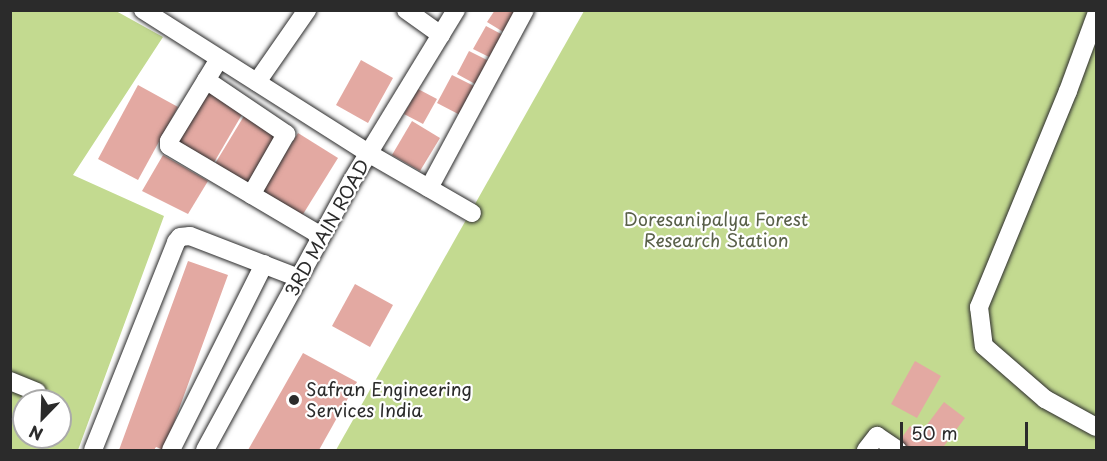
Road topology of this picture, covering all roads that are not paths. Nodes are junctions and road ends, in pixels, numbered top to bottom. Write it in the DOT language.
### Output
graph roads {
  1 [pos="143,10"];
  2 [pos="307,10"];
  3 [pos="406,10"];
  4 [pos="456,10"];
  5 [pos="525,10"];
  6 [pos="1096,15"];
  7 [pos="441,35"];
  8 [pos="219,59"];
  9 [pos="206,80"];
  10 [pos="257,82"];
  11 [pos="369,153"];
  12 [pos="429,188"];
  13 [pos="251,195"];
  14 [pos="472,213"];
  15 [pos="321,236"];
  16 [pos="264,264"];
  17 [pos="299,278"];
  18 [pos="10,381"];
  19 [pos="30,389"];
  20 [pos="1096,428"];
  21 [pos="93,450"];
  22 [pos="171,450"];
  23 [pos="205,450"];
  24 [pos="866,450"];
  25 [pos="898,450"];
  1 -- 8 [label="street"];
  2 -- 10 [label="street"];
  3 -- 7 [label="street"];
  4 -- 7 [label="street, 3RD MAIN ROAD"];
  5 -- 12 [label="street"];
  6 -- 20 [label="street"];
  7 -- 11 [label="street, 3RD MAIN ROAD"];
  8 -- 9 [label="street"];
  8 -- 10 [label="street"];
  9 -- 13 [label="street"];
  9 -- 13 [label="street"];
  10 -- 11 [label="street"];
  11 -- 12 [label="street"];
  11 -- 15 [label="street, 3RD MAIN ROAD"];
  12 -- 14 [label="street"];
  13 -- 15 [label="street"];
  15 -- 17 [label="street, 3RD MAIN ROAD"];
  16 -- 17 [label="street"];
  16 -- 21 [label="street"];
  16 -- 22 [label="street"];
  17 -- 23 [label="street, 3RD MAIN ROAD"];
  18 -- 19 [label="street"];
  24 -- 25 [label="street"];
}
